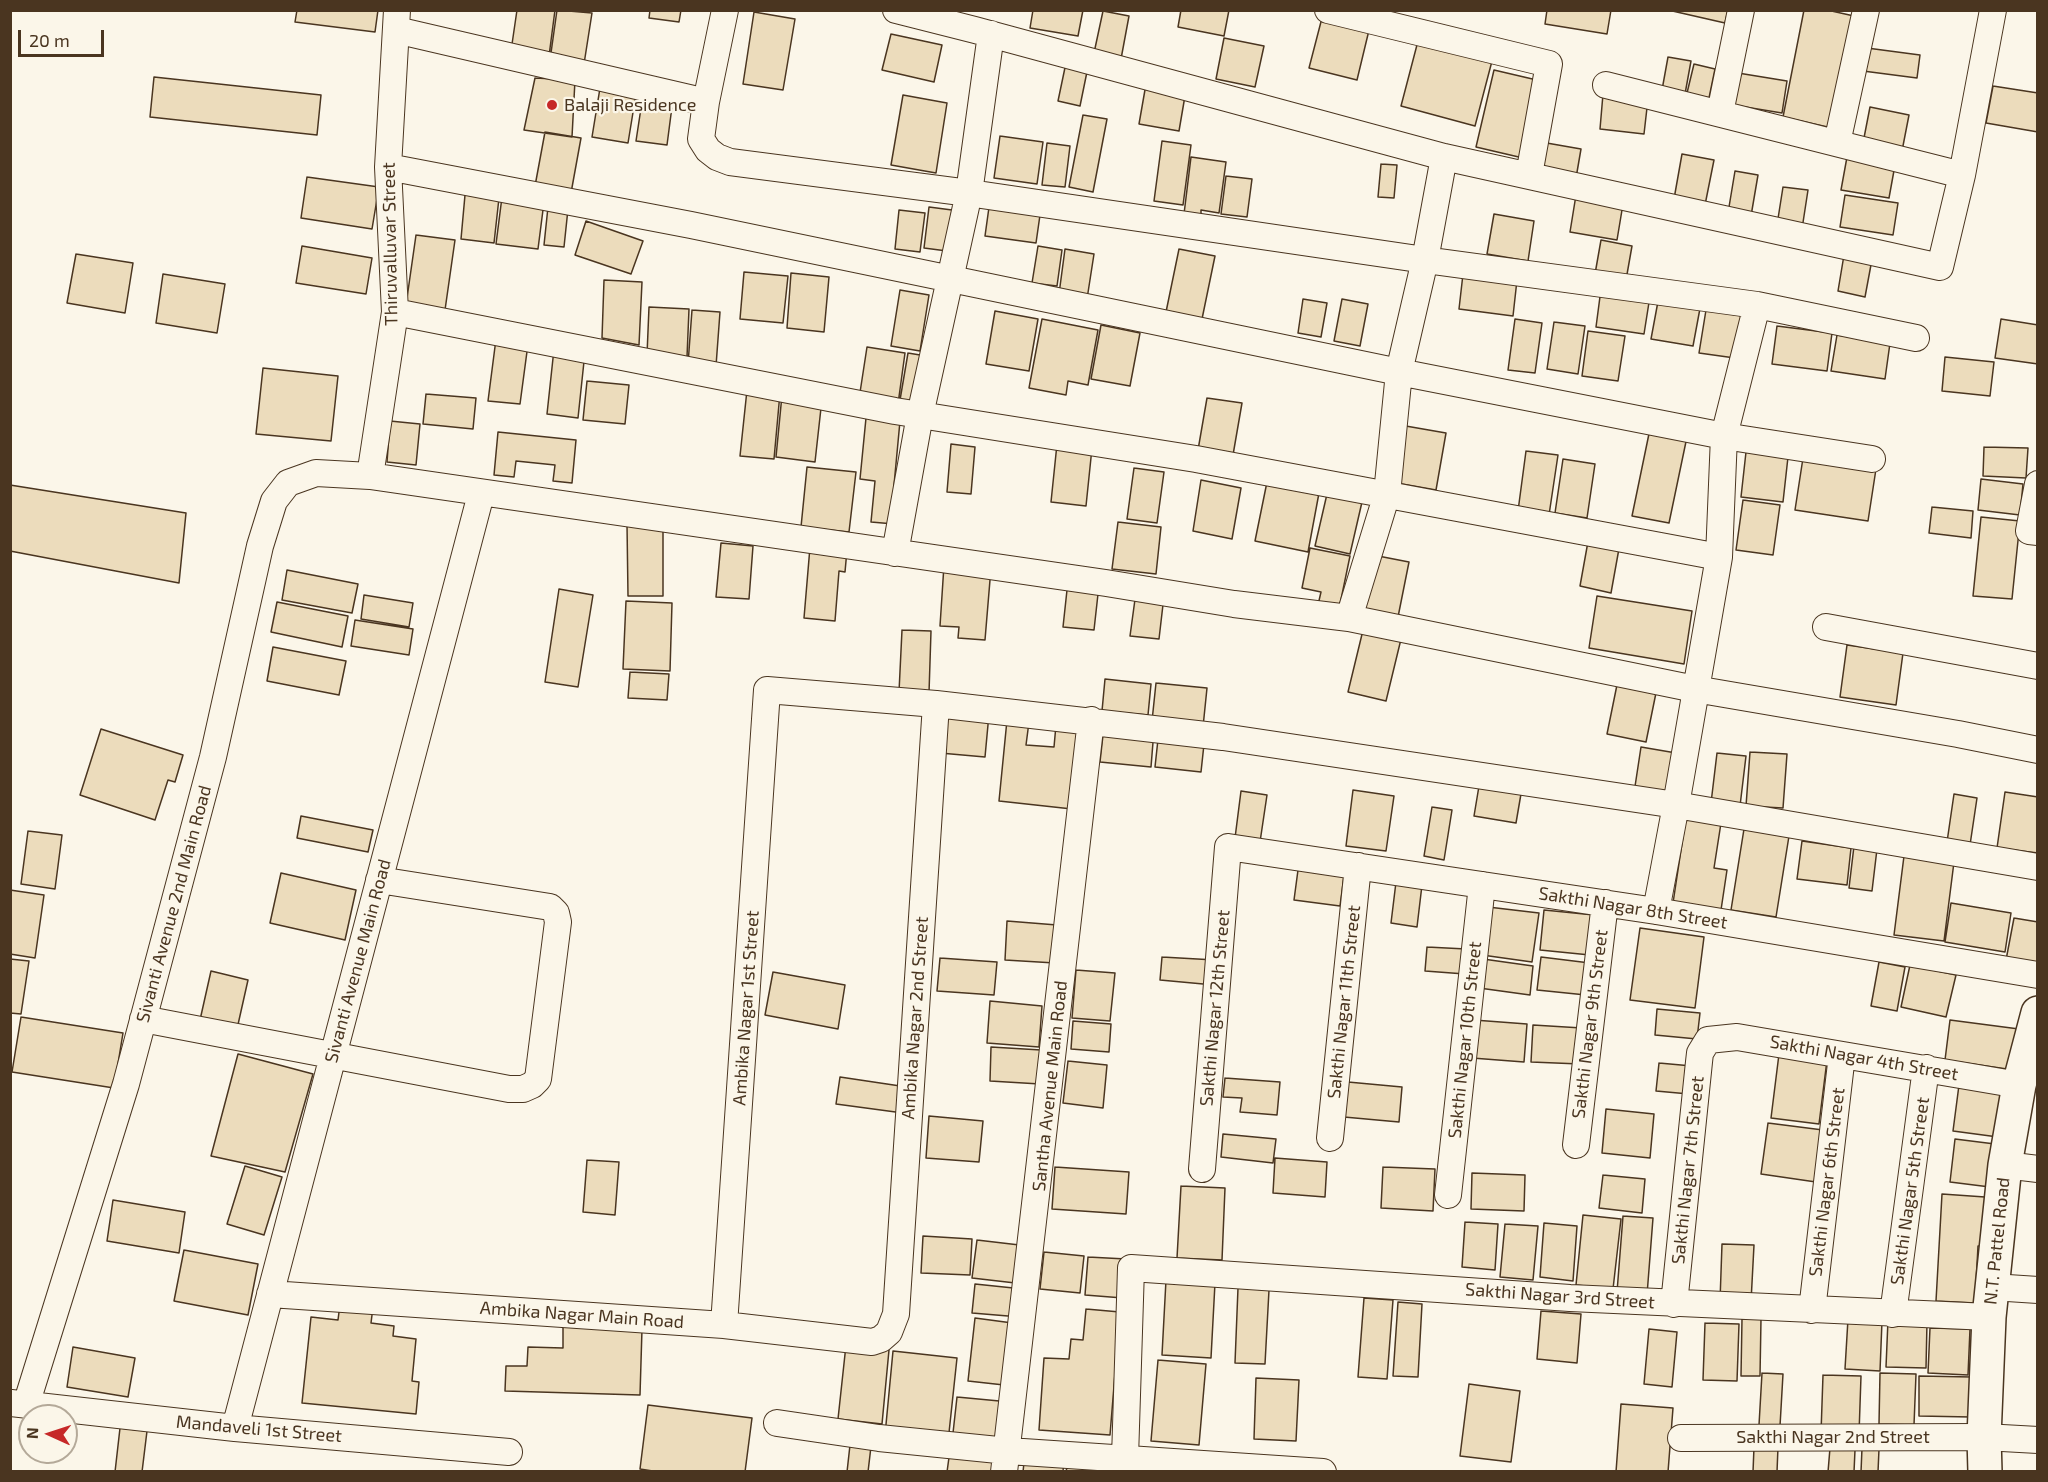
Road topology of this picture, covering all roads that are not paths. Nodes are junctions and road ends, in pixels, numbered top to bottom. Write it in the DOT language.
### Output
graph roads {
  1 [pos="725,10"];
  2 [pos="896,10"];
  3 [pos="1741,10"];
  4 [pos="1866,10"];
  5 [pos="1993,10"];
  6 [pos="1336,12"];
  7 [pos="397,20"];
  8 [pos="991,34"];
  9 [pos="1606,85"];
  10 [pos="706,102"];
  11 [pos="1720,113"];
  12 [pos="1837,143"];
  13 [pos="1444,157"];
  14 [pos="388,167"];
  15 [pos="1529,175"];
  16 [pos="1962,176"];
  17 [pos="969,193"];
  18 [pos="1425,260"];
  19 [pos="949,280"];
  20 [pos="1757,305"];
  21 [pos="395,312"];
  22 [pos="1916,338"];
  23 [pos="1399,372"];
  24 [pos="920,415"];
  25 [pos="1724,436"];
  26 [pos="1872,459"];
  27 [pos="370,476"];
  28 [pos="2037,484"];
  29 [pos="481,494"];
  30 [pos="1387,494"];
  31 [pos="2033,532"];
  32 [pos="895,553"];
  33 [pos="1719,556"];
  34 [pos="1349,618"];
  35 [pos="1826,627"];
  36 [pos="2037,666"];
  37 [pos="1695,689"];
  38 [pos="936,704"];
  39 [pos="1091,720"];
  40 [pos="2037,750"];
  41 [pos="1676,805"];
  42 [pos="1228,847"];
  43 [pos="1358,866"];
  44 [pos="2037,867"];
  45 [pos="379,880"];
  46 [pos="1482,885"];
  47 [pos="1605,903"];
  48 [pos="1656,911"];
  49 [pos="2037,975"];
  50 [pos="2037,1013"];
  51 [pos="143,1019"];
  52 [pos="1708,1040"];
  53 [pos="1842,1054"];
  54 [pos="333,1055"];
  55 [pos="1926,1068"];
  56 [pos="2019,1085"];
  57 [pos="1330,1138"];
  58 [pos="1576,1145"];
  59 [pos="2005,1165"];
  60 [pos="1202,1169"];
  61 [pos="2037,1169"];
  62 [pos="1448,1195"];
  63 [pos="2037,1290"];
  64 [pos="270,1294"];
  65 [pos="1990,1302"];
  66 [pos="1674,1304"];
  67 [pos="1812,1310"];
  68 [pos="1893,1314"];
  69 [pos="724,1325"];
  70 [pos="890,1332"];
  71 [pos="18,1404"];
  72 [pos="78,1411"];
  73 [pos="777,1423"];
  74 [pos="235,1428"];
  75 [pos="1984,1437"];
  76 [pos="1681,1438"];
  77 [pos="2037,1440"];
  78 [pos="509,1452"];
  79 [pos="1125,1458"];
  80 [pos="1006,1461"];
  81 [pos="1323,1472"];
  82 [pos="1985,1472"];
  1 -- 10 [label="street"];
  2 -- 8 [label="street"];
  3 -- 11 [label="street"];
  4 -- 12 [label="street"];
  5 -- 16 [label="street"];
  6 -- 15 [label="street"];
  7 -- 10 [label="street"];
  7 -- 14 [label="street, Thiruvalluvar Street"];
  8 -- 13 [label="street"];
  8 -- 17 [label="street"];
  9 -- 11 [label="street"];
  10 -- 17 [label="street"];
  11 -- 12 [label="street"];
  12 -- 16 [label="street"];
  13 -- 15 [label="street"];
  13 -- 18 [label="street"];
  14 -- 19 [label="street"];
  14 -- 21 [label="street, Thiruvalluvar Street"];
  15 -- 16 [label="street"];
  17 -- 18 [label="street"];
  17 -- 19 [label="street"];
  18 -- 20 [label="street"];
  18 -- 23 [label="street"];
  19 -- 23 [label="street"];
  19 -- 24 [label="street"];
  20 -- 22 [label="street"];
  20 -- 25 [label="street"];
  21 -- 24 [label="street"];
  21 -- 27 [label="street, Thiruvalluvar Street"];
  23 -- 25 [label="street"];
  23 -- 30 [label="street"];
  24 -- 30 [label="street"];
  24 -- 32 [label="street"];
  25 -- 26 [label="street"];
  25 -- 33 [label="street"];
  27 -- 29 [label="street, Sivanti Avenue 2nd Main Road"];
  27 -- 51 [label="street, Sivanti Avenue 2nd Main Road"];
  28 -- 31 [label="street"];
  29 -- 32 [label="street, Sivanti Avenue 2nd Main Road"];
  29 -- 45 [label="street, Sivanti Avenue Main Road"];
  30 -- 33 [label="street"];
  30 -- 34 [label="street"];
  32 -- 34 [label="street, Sivanti Avenue 2nd Main Road"];
  33 -- 37 [label="street"];
  34 -- 37 [label="street, Sivanti Avenue 2nd Main Road"];
  35 -- 36 [label="street"];
  37 -- 40 [label="street, Sivanti Avenue 2nd Main Road"];
  37 -- 41 [label="street"];
  38 -- 39 [label="street"];
  38 -- 69 [label="street, Ambika Nagar 1st Street"];
  38 -- 70 [label="street, Ambika Nagar 2nd Street"];
  39 -- 41 [label="street"];
  39 -- 80 [label="street, Santha Avenue Main Road"];
  41 -- 44 [label="street"];
  41 -- 48 [label="street"];
  42 -- 43 [label="street, Sakthi Nagar 8th Street"];
  42 -- 60 [label="street, Sakthi Nagar 12th Street"];
  43 -- 46 [label="street, Sakthi Nagar 8th Street"];
  43 -- 57 [label="street, Sakthi Nagar 11th Street"];
  45 -- 54 [label="street, Sivanti Avenue Main Road"];
  45 -- 54 [label="street"];
  46 -- 47 [label="street, Sakthi Nagar 8th Street"];
  46 -- 62 [label="street, Sakthi Nagar 10th Street"];
  47 -- 48 [label="street, Sakthi Nagar 8th Street"];
  47 -- 58 [label="street, Sakthi Nagar 9th Street"];
  48 -- 49 [label="street, Sakthi Nagar 8th Street"];
  50 -- 56 [label="street, N.T. Pattel Road"];
  51 -- 54 [label="street"];
  51 -- 71 [label="street, Sivanti Avenue 2nd Main Road"];
  52 -- 53 [label="street, Sakthi Nagar 4th Street"];
  52 -- 66 [label="street, Sakthi Nagar 7th Street"];
  53 -- 55 [label="street, Sakthi Nagar 4th Street"];
  53 -- 67 [label="street, Sakthi Nagar 6th Street"];
  54 -- 64 [label="street, Sivanti Avenue Main Road"];
  55 -- 56 [label="street, Sakthi Nagar 4th Street"];
  55 -- 68 [label="street, Sakthi Nagar 5th Street"];
  56 -- 59 [label="street, N.T. Pattel Road"];
  59 -- 61 [label="street"];
  59 -- 65 [label="street, N.T. Pattel Road"];
  63 -- 65 [label="street, Sakthi Nagar 3rd Street"];
  64 -- 69 [label="street, Ambika Nagar Main Road"];
  64 -- 74 [label="street, Sivanti Avenue Main Road"];
  65 -- 68 [label="street, Sakthi Nagar 3rd Street"];
  65 -- 75 [label="street, N.T. Pattel Road"];
  66 -- 67 [label="street, Sakthi Nagar 3rd Street"];
  66 -- 79 [label="street, Sakthi Nagar 3rd Street"];
  67 -- 68 [label="street, Sakthi Nagar 3rd Street"];
  69 -- 70 [label="street, Ambika Nagar Main Road"];
  72 -- 74 [label="street, Mandaveli 1st Street"];
  73 -- 80 [label="street"];
  74 -- 78 [label="street, Mandaveli 1st Street"];
  75 -- 76 [label="street, Sakthi Nagar 2nd Street"];
  75 -- 77 [label="street, Sakthi Nagar 2nd Street"];
  75 -- 82 [label="street, N.T. Pattel Road"];
  79 -- 80 [label="street"];
  79 -- 81 [label="street"];
}
